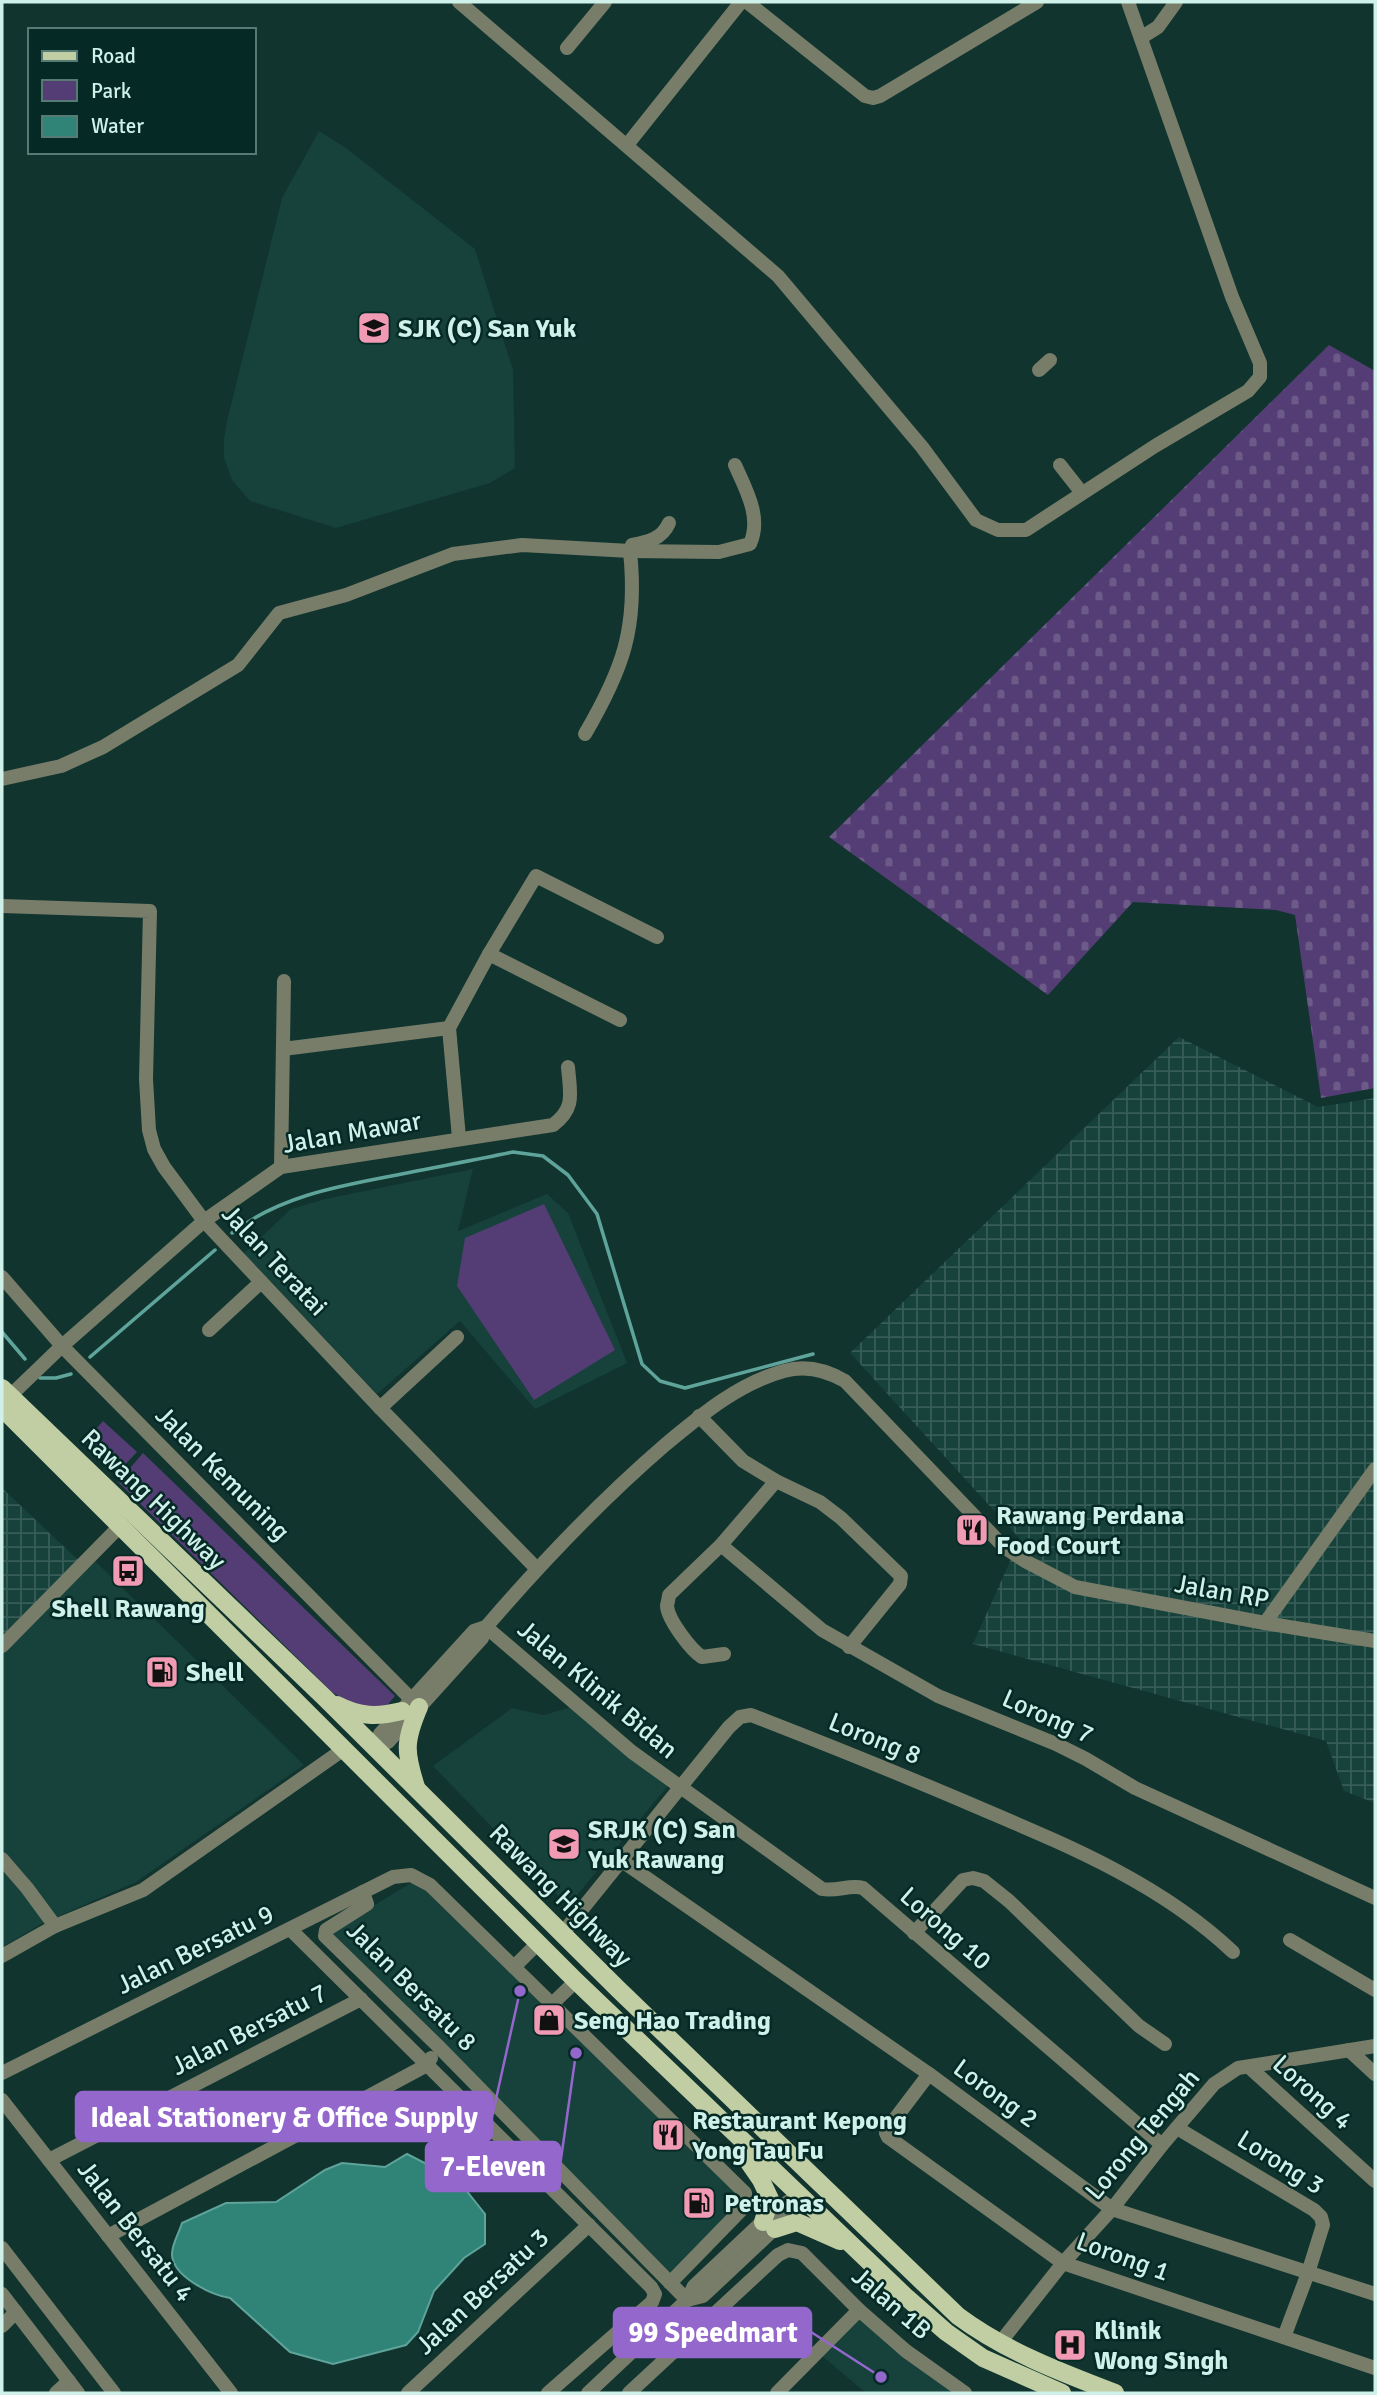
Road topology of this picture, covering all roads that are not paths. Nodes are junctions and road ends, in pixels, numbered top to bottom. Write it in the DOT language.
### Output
graph roads {
  1 [pos="459,2"];
  2 [pos="606,2"];
  3 [pos="741,2"];
  4 [pos="747,2"];
  5 [pos="1037,2"];
  6 [pos="1128,2"];
  7 [pos="1176,2"];
  8 [pos="1142,37"];
  9 [pos="567,48"];
  10 [pos="626,145"];
  11 [pos="1051,360"];
  12 [pos="1039,370"];
  13 [pos="735,465"];
  14 [pos="1060,465"];
  15 [pos="1082,494"];
  16 [pos="669,523"];
  17 [pos="625,551"];
  18 [pos="585,734"];
  19 [pos="2,779"];
  20 [pos="2,906"];
  21 [pos="657,937"];
  22 [pos="489,954"];
  23 [pos="284,981"];
  24 [pos="620,1020"];
  25 [pos="449,1028"];
  26 [pos="283,1049"];
  27 [pos="568,1067"];
  28 [pos="459,1138"];
  29 [pos="281,1167"];
  30 [pos="204,1221"];
  31 [pos="2,1278"];
  32 [pos="261,1282"];
  33 [pos="209,1330"];
  34 [pos="457,1337"];
  35 [pos="62,1346"];
  36 [pos="4,1398"];
  37 [pos="380,1408"];
  38 [pos="699,1416"];
  39 [pos="1375,1469"];
  40 [pos="776,1481"];
  41 [pos="120,1526"];
  42 [pos="721,1545"];
  43 [pos="537,1569"];
  44 [pos="1265,1623"];
  45 [pos="486,1627"];
  46 [pos="1375,1641"];
  47 [pos="2,1646"];
  48 [pos="849,1647"];
  49 [pos="724,1654"];
  50 [pos="325,1698"];
  51 [pos="411,1706"];
  52 [pos="330,1735"];
  53 [pos="373,1748"];
  54 [pos="344,1749"];
  55 [pos="372,1777"];
  56 [pos="680,1788"];
  57 [pos="417,1792"];
  58 [pos="2,1859"];
  59 [pos="622,1861"];
  60 [pos="363,1892"];
  61 [pos="1375,1899"];
  62 [pos="55,1926"];
  63 [pos="289,1929"];
  64 [pos="914,1933"];
  65 [pos="562,1934"];
  66 [pos="1290,1940"];
  67 [pos="538,1943"];
  68 [pos="1233,1952"];
  69 [pos="2,1956"];
  70 [pos="514,1968"];
  71 [pos="576,1981"];
  72 [pos="1375,1990"];
  73 [pos="360,1999"];
  74 [pos="552,2004"];
  75 [pos="1165,2044"];
  76 [pos="437,2045"];
  77 [pos="1375,2046"];
  78 [pos="1349,2050"];
  79 [pos="427,2065"];
  80 [pos="1249,2067"];
  81 [pos="2,2073"];
  82 [pos="929,2074"];
  83 [pos="1375,2074"];
  84 [pos="2,2100"];
  85 [pos="722,2123"];
  86 [pos="1177,2128"];
  87 [pos="1162,2145"];
  88 [pos="789,2153"];
  89 [pos="49,2160"];
  90 [pos="1375,2181"];
  91 [pos="800,2195"];
  92 [pos="841,2204"];
  93 [pos="1112,2209"];
  94 [pos="589,2225"];
  95 [pos="769,2225"];
  96 [pos="108,2236"];
  97 [pos="853,2246"];
  98 [pos="2,2248"];
  99 [pos="1063,2263"];
  100 [pos="1308,2273"];
  101 [pos="670,2283"];
  102 [pos="2,2294"];
  103 [pos="1375,2294"];
  104 [pos="688,2300"];
  105 [pos="859,2310"];
  106 [pos="16,2312"];
  107 [pos="2,2326"];
  108 [pos="1284,2337"];
  109 [pos="999,2344"];
  110 [pos="1375,2368"];
  111 [pos="69,2381"];
  112 [pos="56,2393"];
  113 [pos="78,2393"];
  114 [pos="114,2393"];
  115 [pos="231,2393"];
  116 [pos="408,2393"];
  117 [pos="548,2393"];
  118 [pos="588,2393"];
  119 [pos="629,2393"];
  120 [pos="777,2393"];
  121 [pos="965,2393"];
  122 [pos="1062,2393"];
  123 [pos="1115,2393"];
  1 -- 10 [label="street"];
  2 -- 9 [label="street"];
  3 -- 10 [label="street"];
  4 -- 5 [label="street"];
  6 -- 8 [label="street"];
  7 -- 8 [label="street"];
  8 -- 15 [label="street"];
  10 -- 15 [label="street"];
  11 -- 12 [label="street"];
  13 -- 17 [label="street"];
  14 -- 15 [label="street"];
  16 -- 17 [label="street"];
  17 -- 18 [label="street"];
  17 -- 19 [label="street"];
  20 -- 30 [label="street, Jalan Teratai"];
  21 -- 22 [label="street"];
  22 -- 24 [label="street"];
  22 -- 25 [label="street"];
  23 -- 26 [label="street"];
  25 -- 26 [label="street"];
  25 -- 28 [label="street"];
  26 -- 29 [label="street"];
  27 -- 28 [label="street, Jalan Mawar"];
  28 -- 29 [label="street, Jalan Mawar"];
  29 -- 30 [label="street, Jalan Mawar"];
  30 -- 32 [label="street, Jalan Teratai"];
  30 -- 35 [label="street, Jalan Mawar"];
  31 -- 35 [label="street, Jalan Kemuning"];
  32 -- 33 [label="street"];
  32 -- 37 [label="street, Jalan Teratai"];
  34 -- 37 [label="street"];
  35 -- 36 [label="street, Jalan Mawar"];
  35 -- 51 [label="street, Jalan Kemuning"];
  36 -- 41 [label="main road, Rawang Highway"];
  36 -- 50 [label="main road, Rawang Highway"];
  37 -- 43 [label="street, Jalan Teratai"];
  38 -- 40 [label="street"];
  38 -- 43 [label="street"];
  38 -- 44 [label="street, Jalan RP"];
  39 -- 44 [label="street"];
  40 -- 42 [label="street"];
  40 -- 48 [label="street"];
  41 -- 47 [label="street"];
  41 -- 52 [label="main road, Rawang Highway"];
  42 -- 48 [label="street, Lorong 7"];
  42 -- 49 [label="street"];
  43 -- 45 [label="street"];
  44 -- 46 [label="street, Jalan RP"];
  45 -- 51 [label="street"];
  45 -- 56 [label="street, Jalan Klinik Bidan"];
  48 -- 61 [label="street, Lorong 7"];
  50 -- 51 [label="main road"];
  50 -- 53 [label="main road, Rawang Highway"];
  51 -- 53 [label="street"];
  51 -- 57 [label="main road"];
  52 -- 53 [label="main road"];
  52 -- 54 [label="main road, Rawang Highway"];
  53 -- 55 [label="main road"];
  53 -- 57 [label="main road, Rawang Highway"];
  54 -- 55 [label="main road, Rawang Highway"];
  54 -- 62 [label="street"];
  55 -- 67 [label="main road, Rawang Highway"];
  56 -- 59 [label="street, Lorong 8"];
  56 -- 64 [label="street, Lorong 10"];
  56 -- 68 [label="street, Lorong 8"];
  57 -- 65 [label="main road, Rawang Highway"];
  58 -- 62 [label="street"];
  59 -- 65 [label="street, Lorong 8"];
  59 -- 82 [label="street, Lorong 2"];
  60 -- 63 [label="street, Jalan Bersatu 9"];
  60 -- 70 [label="street, Jalan Bersatu 9"];
  60 -- 76 [label="street, Jalan Bersatu 8"];
  62 -- 69 [label="street"];
  63 -- 73 [label="street"];
  63 -- 81 [label="street, Jalan Bersatu 9"];
  64 -- 75 [label="street"];
  64 -- 87 [label="street, Lorong 10"];
  65 -- 88 [label="main road, Rawang Highway"];
  66 -- 72 [label="street"];
  67 -- 70 [label="street"];
  67 -- 71 [label="main road, Rawang Highway"];
  70 -- 74 [label="street"];
  71 -- 74 [label="street"];
  71 -- 85 [label="main road, Rawang Highway"];
  73 -- 79 [label="street"];
  73 -- 89 [label="street, Jalan Bersatu 7"];
  74 -- 101 [label="street"];
  76 -- 79 [label="street"];
  76 -- 101 [label="street, Jalan Bersatu 8"];
  77 -- 78 [label="street, Lorong Tengah"];
  78 -- 80 [label="street, Lorong Tengah"];
  78 -- 83 [label="street"];
  79 -- 94 [label="street"];
  79 -- 96 [label="street"];
  80 -- 86 [label="street, Lorong Tengah"];
  80 -- 90 [label="street, Lorong 4"];
  82 -- 93 [label="street, Lorong 2"];
  82 -- 99 [label="street, Lorong 1"];
  84 -- 89 [label="street, Jalan Bersatu 4"];
  85 -- 91 [label="main road, Rawang Highway"];
  85 -- 95 [label="main road"];
  86 -- 87 [label="street, Lorong Tengah"];
  86 -- 100 [label="street, Lorong 3"];
  87 -- 93 [label="street, Lorong Tengah"];
  88 -- 91 [label="main road"];
  88 -- 92 [label="main road, Rawang Highway"];
  89 -- 96 [label="street, Jalan Bersatu 4"];
  91 -- 92 [label="main road"];
  91 -- 95 [label="street"];
  91 -- 97 [label="main road, Rawang Highway"];
  92 -- 109 [label="main road, Rawang Highway"];
  93 -- 99 [label="street, Lorong Tengah"];
  93 -- 100 [label="street, Lorong 2"];
  94 -- 116 [label="street, Jalan Bersatu 3"];
  94 -- 117 [label="street"];
  95 -- 97 [label="main road"];
  95 -- 104 [label="street"];
  96 -- 115 [label="street, Jalan Bersatu 4"];
  97 -- 122 [label="main road, Rawang Highway"];
  98 -- 114 [label="street"];
  99 -- 108 [label="street, Lorong 1"];
  99 -- 109 [label="street, Lorong Tengah"];
  100 -- 103 [label="street, Lorong 2"];
  100 -- 108 [label="street, Lorong 3"];
  101 -- 104 [label="street, Jalan Bersatu 8"];
  102 -- 106 [label="street"];
  104 -- 118 [label="street"];
  105 -- 119 [label="street, Jalan 1B"];
  105 -- 120 [label="street"];
  105 -- 121 [label="street, Jalan 1B"];
  106 -- 107 [label="street"];
  106 -- 111 [label="street"];
  108 -- 110 [label="street, Lorong 1"];
  109 -- 123 [label="main road, Rawang Highway"];
  111 -- 112 [label="street"];
  111 -- 113 [label="street"];
}
